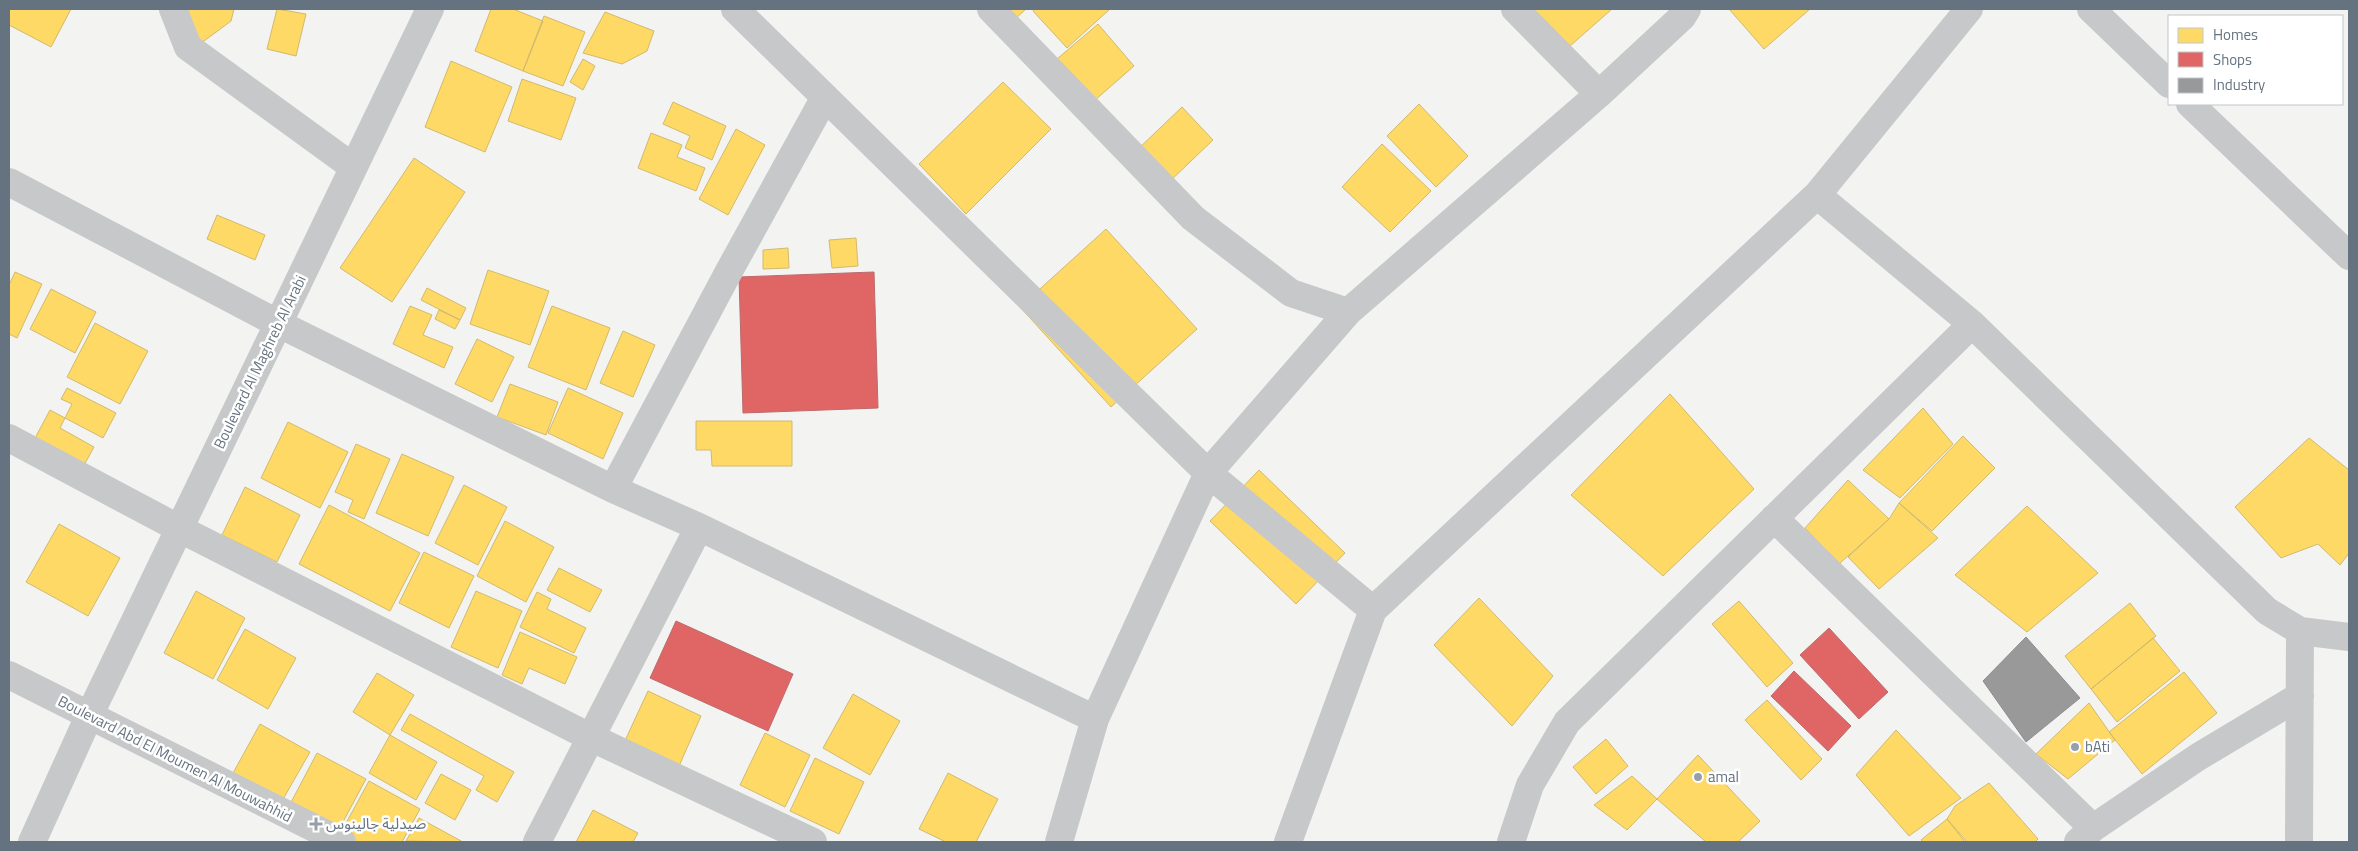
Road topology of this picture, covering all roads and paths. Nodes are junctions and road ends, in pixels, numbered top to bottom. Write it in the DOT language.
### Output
graph roads {
  1 [pos="174,9"];
  2 [pos="430,9"];
  3 [pos="735,9"];
  4 [pos="991,9"];
  5 [pos="1515,9"];
  6 [pos="1687,9"];
  7 [pos="1969,9"];
  8 [pos="2091,9"];
  9 [pos="2168,83"];
  10 [pos="1599,94"];
  11 [pos="825,97"];
  12 [pos="2191,105"];
  13 [pos="354,167"];
  14 [pos="9,182"];
  15 [pos="1817,195"];
  16 [pos="2349,256"];
  17 [pos="1348,312"];
  18 [pos="279,324"];
  19 [pos="1972,324"];
  20 [pos="9,438"];
  21 [pos="1208,473"];
  22 [pos="613,489"];
  23 [pos="1774,518"];
  24 [pos="699,527"];
  25 [pos="180,529"];
  26 [pos="1373,610"];
  27 [pos="2300,631"];
  28 [pos="2349,637"];
  29 [pos="9,675"];
  30 [pos="2300,696"];
  31 [pos="89,716"];
  32 [pos="1095,719"];
  33 [pos="592,738"];
  34 [pos="2086,835"];
  35 [pos="32,842"];
  36 [pos="342,842"];
  37 [pos="537,842"];
  38 [pos="813,842"];
  39 [pos="1059,842"];
  40 [pos="1288,842"];
  41 [pos="1512,842"];
  42 [pos="2299,842"];
  1 -- 13 [label="street"];
  2 -- 13 [label="street, Boulevard Al Maghreb Al Arabi"];
  3 -- 11 [label="street"];
  4 -- 17 [label="street"];
  5 -- 10 [label="street"];
  6 -- 10 [label="street"];
  7 -- 15 [label="street"];
  8 -- 9 [label="street"];
  10 -- 17 [label="street"];
  11 -- 21 [label="street"];
  11 -- 22 [label="street"];
  12 -- 16 [label="street"];
  13 -- 18 [label="street, Boulevard Al Maghreb Al Arabi"];
  14 -- 18 [label="street"];
  15 -- 19 [label="street"];
  15 -- 26 [label="street"];
  17 -- 21 [label="street"];
  18 -- 22 [label="street"];
  18 -- 25 [label="street, Boulevard Al Maghreb Al Arabi"];
  19 -- 23 [label="street"];
  19 -- 27 [label="street"];
  20 -- 25 [label="street"];
  21 -- 26 [label="street"];
  21 -- 32 [label="street"];
  22 -- 24 [label="street"];
  23 -- 34 [label="street"];
  23 -- 41 [label="street"];
  24 -- 32 [label="street"];
  24 -- 33 [label="street"];
  25 -- 31 [label="street, Boulevard Al Maghreb Al Arabi"];
  25 -- 33 [label="street"];
  26 -- 40 [label="street"];
  27 -- 28 [label="street"];
  27 -- 30 [label="street"];
  29 -- 31 [label="street, Boulevard Abd El Moumen Al Mouwahhid"];
  30 -- 34 [label="street"];
  30 -- 42 [label="street"];
  31 -- 35 [label="street, Boulevard Al Maghreb Al Arabi"];
  31 -- 36 [label="street, Boulevard Abd El Moumen Al Mouwahhid"];
  32 -- 39 [label="street"];
  33 -- 37 [label="street"];
  33 -- 38 [label="street"];
}
